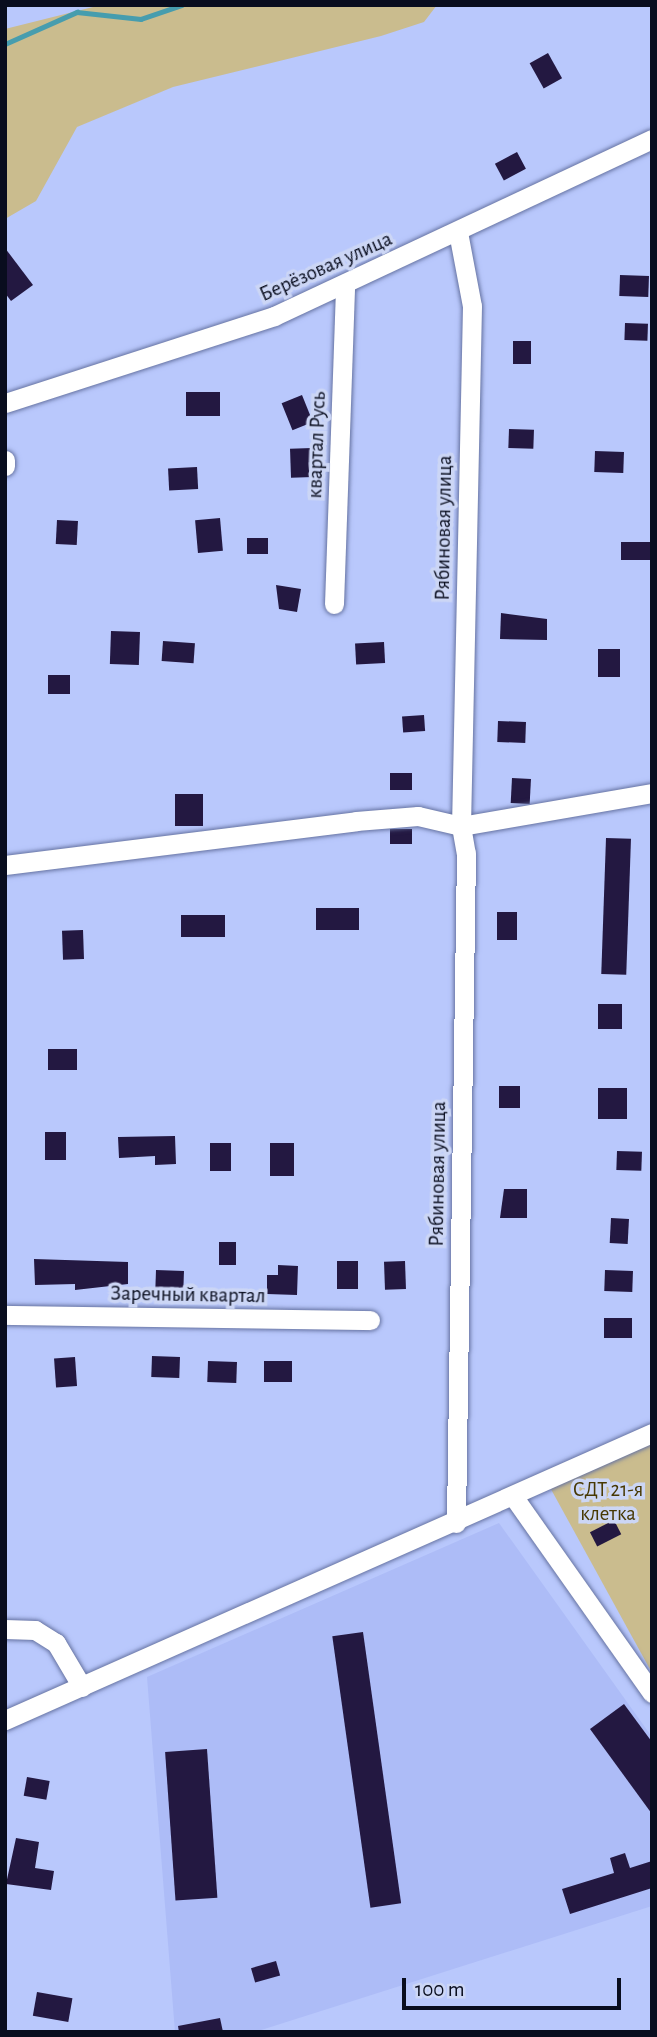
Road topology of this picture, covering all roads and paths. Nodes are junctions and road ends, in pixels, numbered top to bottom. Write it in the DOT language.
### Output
graph roads {
  1 [pos="652,139"];
  2 [pos="458,232"];
  3 [pos="345,287"];
  4 [pos="5,403"];
  5 [pos="334,604"];
  6 [pos="652,793"];
  7 [pos="461,826"];
  8 [pos="5,865"];
  9 [pos="5,1315"];
  10 [pos="370,1320"];
  11 [pos="649,1438"];
  12 [pos="513,1496"];
  13 [pos="456,1523"];
  14 [pos="5,1629"];
  15 [pos="82,1687"];
  16 [pos="652,1693"];
  17 [pos="5,1720"];
  1 -- 2 [label="street, Берёзовая улица"];
  2 -- 3 [label="street, Берёзовая улица"];
  2 -- 7 [label="street, Рябиновая улица"];
  3 -- 4 [label="street, Берёзовая улица"];
  3 -- 5 [label="street, квартал Русь"];
  6 -- 7 [label="street"];
  7 -- 8 [label="street"];
  7 -- 13 [label="street, Рябиновая улица"];
  9 -- 10 [label="street, Заречный квартал"];
  11 -- 12 [label="street"];
  12 -- 13 [label="street"];
  12 -- 16 [label="street"];
  13 -- 15 [label="street"];
  14 -- 15 [label="street"];
  15 -- 17 [label="street"];
}
